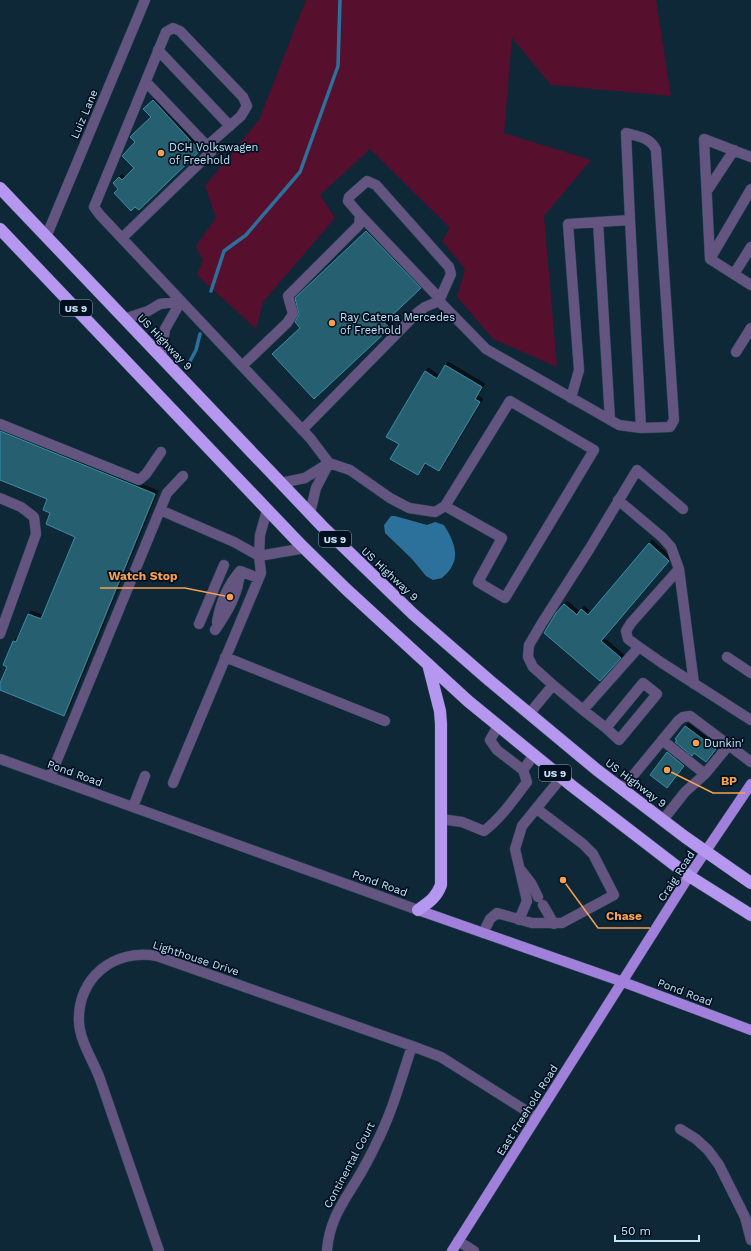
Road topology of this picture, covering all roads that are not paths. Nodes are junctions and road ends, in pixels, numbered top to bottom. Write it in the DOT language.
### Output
graph roads {
  1 [pos="145,0"];
  2 [pos="158,50"];
  3 [pos="146,82"];
  4 [pos="230,126"];
  5 [pos="207,146"];
  6 [pos="734,150"];
  7 [pos="751,157"];
  8 [pos="0,188"];
  9 [pos="751,189"];
  10 [pos="707,191"];
  11 [pos="360,215"];
  12 [pos="630,220"];
  13 [pos="598,222"];
  14 [pos="2,233"];
  15 [pos="46,237"];
  16 [pos="122,238"];
  17 [pos="751,247"];
  18 [pos="710,259"];
  19 [pos="734,274"];
  20 [pos="751,285"];
  21 [pos="439,300"];
  22 [pos="180,301"];
  23 [pos="124,319"];
  24 [pos="751,328"];
  25 [pos="736,352"];
  26 [pos="161,357"];
  27 [pos="242,366"];
  28 [pos="571,398"];
  29 [pos="610,420"];
  30 [pos="0,424"];
  31 [pos="641,428"];
  32 [pos="302,430"];
  33 [pos="161,452"];
  34 [pos="330,463"];
  35 [pos="183,476"];
  36 [pos="281,483"];
  37 [pos="0,498"];
  38 [pos="618,500"];
  39 [pos="445,506"];
  40 [pos="683,509"];
  41 [pos="160,510"];
  42 [pos="267,510"];
  43 [pos="310,513"];
  44 [pos="305,548"];
  45 [pos="258,556"];
  46 [pos="224,565"];
  47 [pos="679,569"];
  48 [pos="240,571"];
  49 [pos="258,578"];
  50 [pos="199,624"];
  51 [pos="0,634"];
  52 [pos="638,647"];
  53 [pos="225,657"];
  54 [pos="727,657"];
  55 [pos="428,663"];
  56 [pos="751,673"];
  57 [pos="694,684"];
  58 [pos="553,685"];
  59 [pos="583,710"];
  60 [pos="529,714"];
  61 [pos="751,720"];
  62 [pos="385,721"];
  63 [pos="498,726"];
  64 [pos="606,728"];
  65 [pos="662,740"];
  66 [pos="728,746"];
  67 [pos="534,755"];
  68 [pos="0,759"];
  69 [pos="751,762"];
  70 [pos="523,770"];
  71 [pos="705,774"];
  72 [pos="145,776"];
  73 [pos="50,777"];
  74 [pos="561,778"];
  75 [pos="173,783"];
  76 [pos="751,784"];
  77 [pos="622,789"];
  78 [pos="134,807"];
  79 [pos="537,809"];
  80 [pos="441,819"];
  81 [pos="663,820"];
  82 [pos="705,851"];
  83 [pos="519,867"];
  84 [pos="689,876"];
  85 [pos="751,883"];
  86 [pos="418,910"];
  87 [pos="751,915"];
  88 [pos="519,920"];
  89 [pos="554,924"];
  90 [pos="483,933"];
  91 [pos="623,982"];
  92 [pos="751,1030"];
  93 [pos="412,1046"];
  94 [pos="536,1117"];
  95 [pos="680,1129"];
  96 [pos="751,1240"];
  97 [pos="458,1241"];
  98 [pos="327,1250"];
  99 [pos="159,1251"];
  100 [pos="452,1251"];
  101 [pos="474,1251"];
  1 -- 15 [label="street, Luiz Lane"];
  2 -- 3 [label="street"];
  2 -- 4 [label="street"];
  2 -- 4 [label="street"];
  3 -- 5 [label="street"];
  3 -- 16 [label="street"];
  4 -- 5 [label="street"];
  5 -- 16 [label="street"];
  6 -- 7 [label="street"];
  6 -- 10 [label="street"];
  6 -- 10 [label="street"];
  8 -- 15 [label="highway, US Highway 9 / US 9"];
  9 -- 18 [label="street"];
  10 -- 18 [label="street"];
  11 -- 21 [label="street"];
  11 -- 21 [label="street"];
  11 -- 27 [label="street"];
  12 -- 13 [label="street"];
  12 -- 31 [label="street"];
  12 -- 31 [label="street"];
  13 -- 28 [label="street"];
  13 -- 29 [label="street"];
  14 -- 42 [label="highway, US 9"];
  15 -- 23 [label="highway, US Highway 9 / US 9"];
  16 -- 22 [label="street"];
  17 -- 19 [label="street"];
  18 -- 19 [label="street"];
  19 -- 20 [label="street"];
  21 -- 28 [label="street"];
  21 -- 32 [label="street"];
  22 -- 23 [label="street"];
  22 -- 26 [label="street"];
  22 -- 27 [label="street"];
  23 -- 26 [label="highway, US Highway 9 / US 9"];
  24 -- 25 [label="street"];
  26 -- 36 [label="highway, US Highway 9 / US 9"];
  27 -- 32 [label="street"];
  28 -- 29 [label="street"];
  29 -- 31 [label="street"];
  30 -- 33 [label="street"];
  32 -- 34 [label="street"];
  34 -- 36 [label="street"];
  34 -- 39 [label="street"];
  34 -- 43 [label="street"];
  35 -- 41 [label="street"];
  36 -- 43 [label="highway, US Highway 9 / US 9"];
  37 -- 51 [label="street"];
  38 -- 40 [label="street"];
  38 -- 47 [label="street"];
  38 -- 58 [label="street"];
  39 -- 39 [label="street"];
  41 -- 45 [label="street"];
  41 -- 73 [label="street"];
  42 -- 44 [label="highway, US 9"];
  42 -- 45 [label="street"];
  43 -- 60 [label="highway, US Highway 9 / US 9"];
  44 -- 45 [label="street"];
  44 -- 55 [label="highway, US 9"];
  45 -- 49 [label="street"];
  46 -- 50 [label="street"];
  47 -- 52 [label="street"];
  47 -- 57 [label="street"];
  48 -- 48 [label="street"];
  48 -- 49 [label="street"];
  49 -- 53 [label="street"];
  52 -- 57 [label="street"];
  52 -- 59 [label="street"];
  53 -- 62 [label="street"];
  53 -- 75 [label="street"];
  54 -- 56 [label="street"];
  55 -- 63 [label="highway, US 9"];
  55 -- 80 [label="highway"];
  57 -- 61 [label="street"];
  58 -- 59 [label="street"];
  58 -- 60 [label="street"];
  59 -- 64 [label="street"];
  60 -- 77 [label="highway, US Highway 9 / US 9"];
  63 -- 67 [label="highway, US 9"];
  63 -- 70 [label="street"];
  64 -- 64 [label="street"];
  65 -- 66 [label="street"];
  65 -- 71 [label="street"];
  65 -- 77 [label="street"];
  66 -- 69 [label="street"];
  66 -- 71 [label="street"];
  67 -- 70 [label="street"];
  67 -- 74 [label="highway, US 9"];
  68 -- 73 [label="street, Pond Road"];
  70 -- 80 [label="street"];
  71 -- 81 [label="street"];
  72 -- 78 [label="street"];
  73 -- 78 [label="street, Pond Road"];
  74 -- 79 [label="street"];
  74 -- 84 [label="highway, US 9"];
  76 -- 82 [label="main road, Craig Road"];
  77 -- 81 [label="highway, US Highway 9 / US 9"];
  78 -- 86 [label="street, Pond Road"];
  79 -- 83 [label="street"];
  79 -- 89 [label="street"];
  80 -- 86 [label="highway"];
  81 -- 82 [label="highway, US Highway 9 / US 9"];
  82 -- 84 [label="main road, Craig Road"];
  82 -- 85 [label="highway, US Highway 9 / US 9"];
  83 -- 88 [label="street"];
  83 -- 89 [label="street"];
  84 -- 87 [label="highway, US 9"];
  84 -- 91 [label="main road, Craig Road"];
  86 -- 90 [label="main road, Pond Road"];
  88 -- 89 [label="street"];
  88 -- 90 [label="street"];
  90 -- 91 [label="main road, Pond Road"];
  91 -- 92 [label="main road, Pond Road"];
  91 -- 94 [label="main road, East Freehold Road"];
  93 -- 94 [label="street, Lighthouse Drive"];
  93 -- 98 [label="street, Continental Court"];
  93 -- 99 [label="street, Lighthouse Drive"];
  94 -- 97 [label="main road, East Freehold Road"];
  95 -- 96 [label="street"];
  97 -- 100 [label="main road, East Freehold Road"];
  97 -- 101 [label="street"];
}
